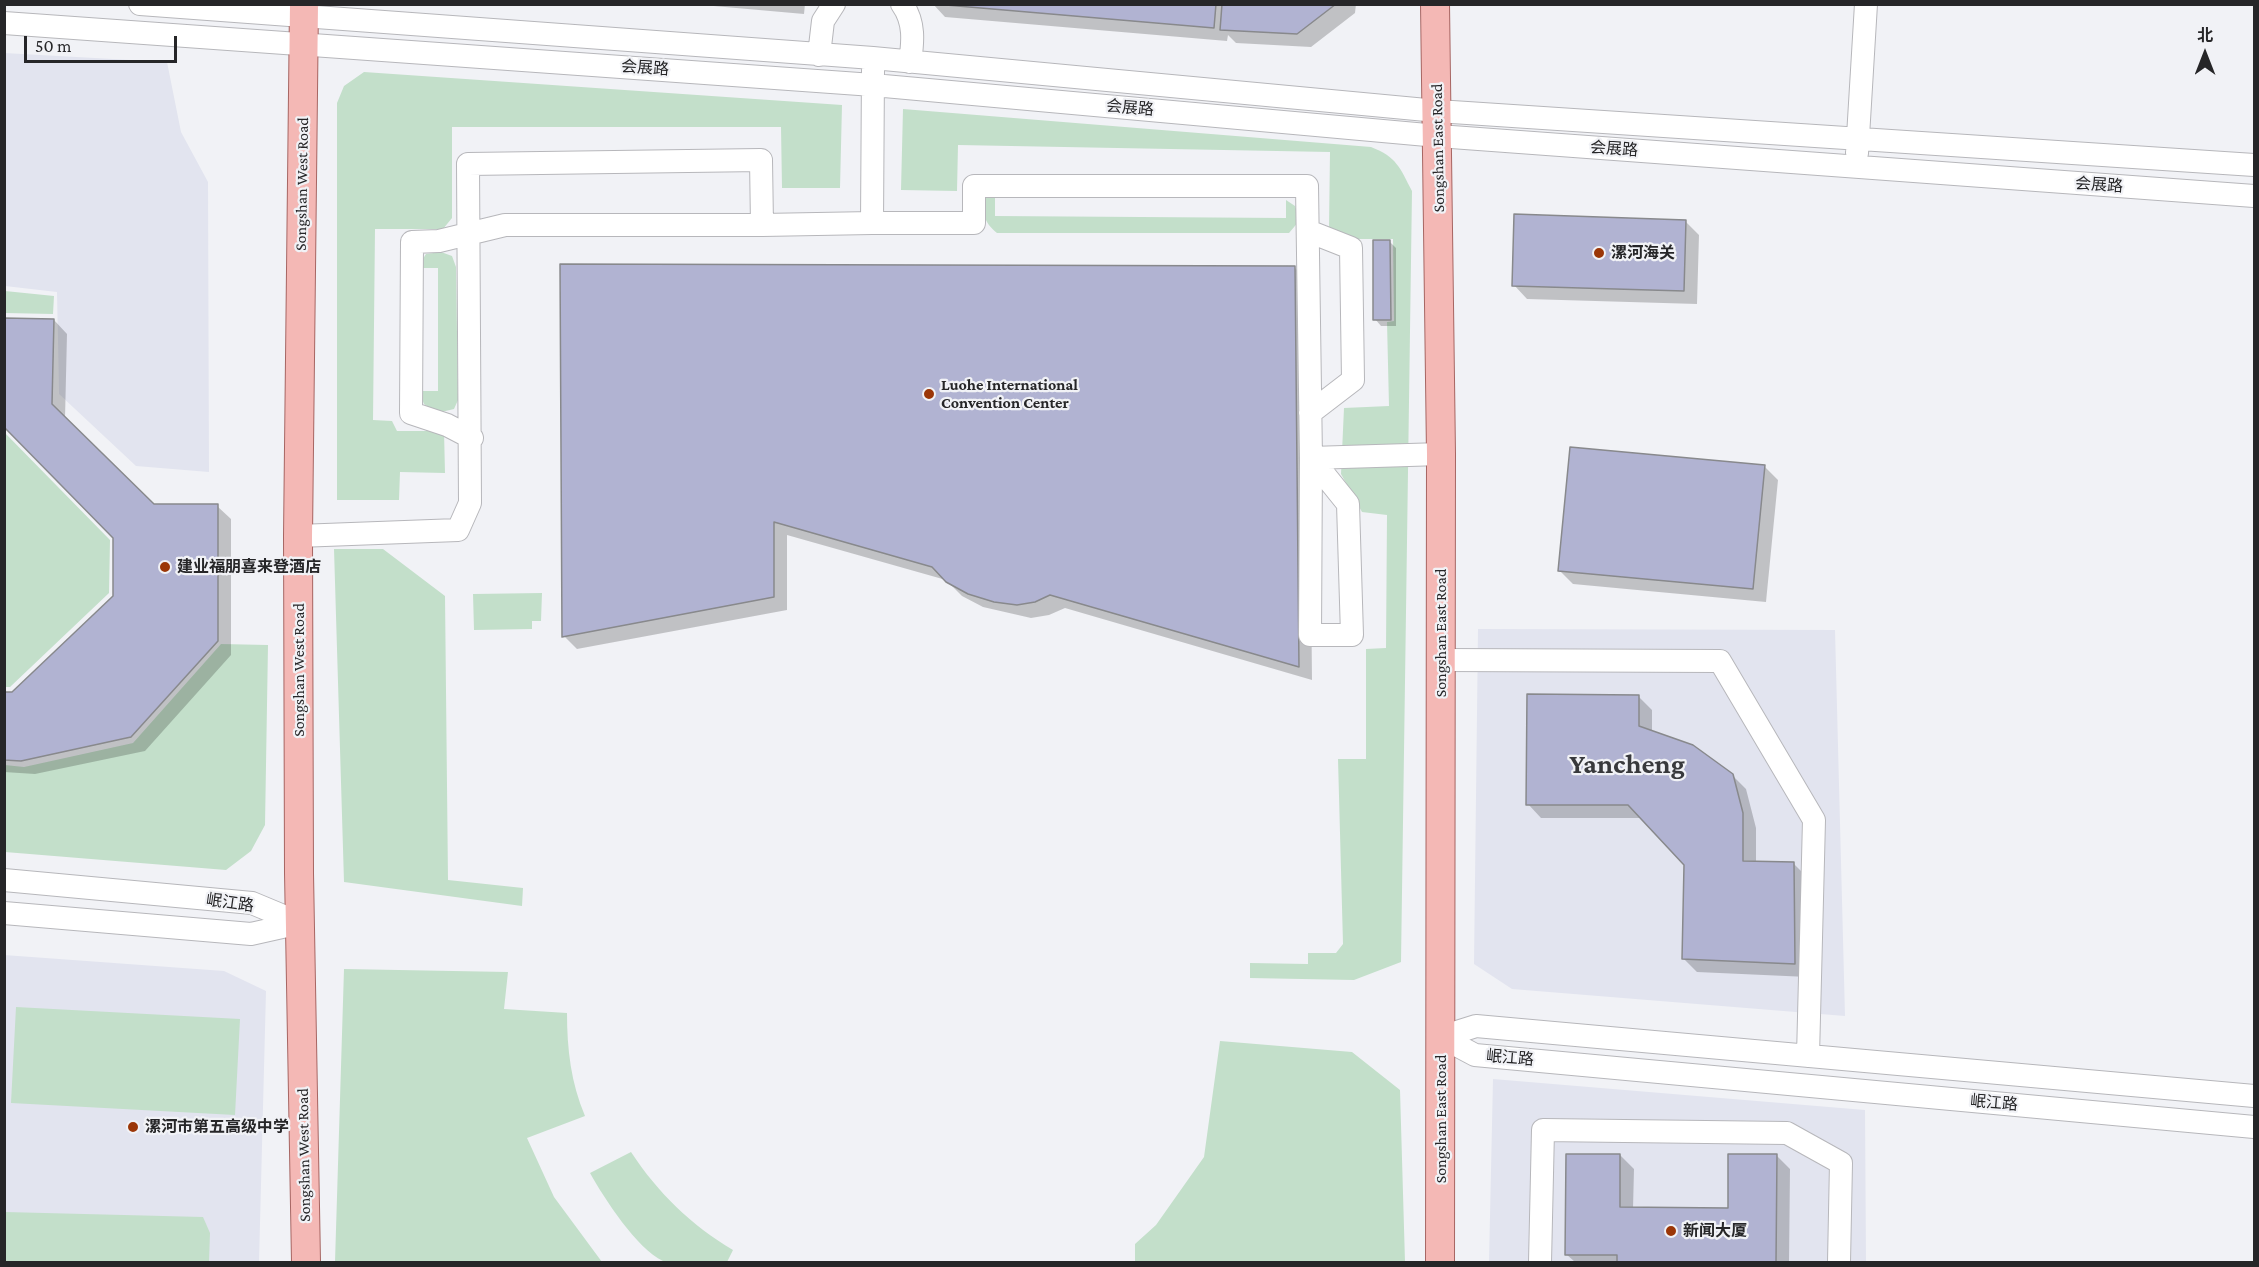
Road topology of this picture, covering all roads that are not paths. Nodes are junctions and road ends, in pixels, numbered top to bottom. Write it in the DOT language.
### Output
graph roads {
  1 [pos="140,4"];
  2 [pos="834,4"];
  3 [pos="902,4"];
  4 [pos="1436,4"];
  5 [pos="1866,4"];
  6 [pos="4,22"];
  7 [pos="304,22"];
  8 [pos="819,55"];
  9 [pos="873,58"];
  10 [pos="910,62"];
  11 [pos="873,85"];
  12 [pos="1437,124"];
  13 [pos="1858,139"];
  14 [pos="2254,165"];
  15 [pos="1856,167"];
  16 [pos="2254,196"];
  17 [pos="872,224"];
  18 [pos="762,225"];
  19 [pos="1308,231"];
  20 [pos="468,234"];
  21 [pos="1310,413"];
  22 [pos="472,438"];
  23 [pos="1441,454"];
  24 [pos="1311,458"];
  25 [pos="298,536"];
  26 [pos="1442,660"];
  27 [pos="4,880"];
  28 [pos="4,914"];
  29 [pos="300,922"];
  30 [pos="1441,1037"];
  31 [pos="1809,1056"];
  32 [pos="2254,1096"];
  33 [pos="2254,1127"];
  34 [pos="306,1263"];
  35 [pos="1440,1263"];
  36 [pos="1540,1263"];
  37 [pos="1839,1263"];
  1 -- 7 [label="street, 会展路"];
  2 -- 8 [label="street"];
  3 -- 10 [label="street"];
  4 -- 12 [label="main road, Songshan East Road"];
  5 -- 13 [label="street"];
  6 -- 7 [label="street, 会展路"];
  7 -- 8 [label="street, 会展路"];
  7 -- 11 [label="street, 会展路"];
  7 -- 25 [label="main road, Songshan West Road"];
  8 -- 9 [label="street, 会展路"];
  9 -- 10 [label="street, 会展路"];
  9 -- 11 [label="street"];
  10 -- 12 [label="street, 会展路"];
  11 -- 12 [label="street, 会展路"];
  11 -- 17 [label="street"];
  12 -- 13 [label="street, 会展路"];
  12 -- 15 [label="street, 会展路"];
  12 -- 23 [label="main road, Songshan East Road"];
  13 -- 14 [label="street, 会展路"];
  13 -- 15 [label="street"];
  15 -- 16 [label="street, 会展路"];
  17 -- 18 [label="street"];
  17 -- 19 [label="street"];
  18 -- 20 [label="street"];
  18 -- 20 [label="street"];
  19 -- 21 [label="street"];
  19 -- 21 [label="street"];
  20 -- 22 [label="street"];
  20 -- 22 [label="street"];
  21 -- 24 [label="street"];
  22 -- 25 [label="street"];
  23 -- 24 [label="street"];
  23 -- 26 [label="main road, Songshan East Road"];
  24 -- 24 [label="street"];
  25 -- 29 [label="main road, Songshan West Road"];
  26 -- 30 [label="main road, Songshan East Road"];
  26 -- 31 [label="street"];
  27 -- 29 [label="street, 岷江路"];
  28 -- 29 [label="street, 岷江路"];
  29 -- 34 [label="main road, Songshan West Road"];
  30 -- 31 [label="street, 岷江路"];
  30 -- 33 [label="street, 岷江路"];
  30 -- 35 [label="main road, Songshan East Road"];
  31 -- 32 [label="street, 岷江路"];
  36 -- 37 [label="street"];
}
